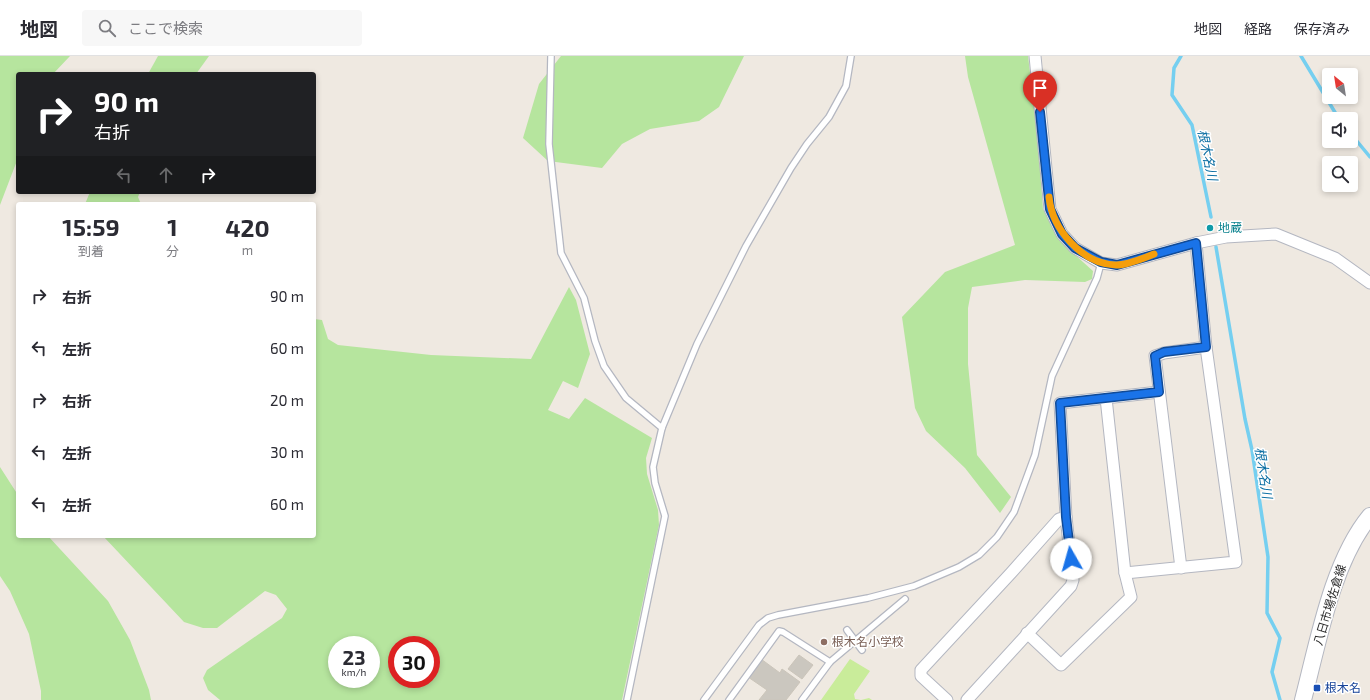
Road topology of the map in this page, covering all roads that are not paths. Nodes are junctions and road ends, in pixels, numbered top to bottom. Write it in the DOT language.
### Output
graph roads {
  1 [pos="551,56"];
  2 [pos="852,56"];
  3 [pos="1035,56"];
  4 [pos="1196,243"];
  5 [pos="1101,262"];
  6 [pos="1370,283"];
  7 [pos="1206,347"];
  8 [pos="1159,392"];
  9 [pos="1106,398"];
  10 [pos="662,428"];
  11 [pos="1370,516"];
  12 [pos="1066,517"];
  13 [pos="1181,568"];
  14 [pos="1125,573"];
  15 [pos="905,599"];
  16 [pos="847,630"];
  17 [pos="1027,633"];
  18 [pos="855,640"];
  19 [pos="862,650"];
  20 [pos="830,662"];
  21 [pos="627,700"];
  22 [pos="704,700"];
  23 [pos="729,700"];
  24 [pos="802,700"];
  25 [pos="947,700"];
  26 [pos="967,700"];
  27 [pos="1303,700"];
  1 -- 10 [label="lane"];
  2 -- 10 [label="lane"];
  3 -- 5 [label="street"];
  4 -- 5 [label="street"];
  4 -- 6 [label="street"];
  4 -- 7 [label="street"];
  5 -- 22 [label="lane"];
  7 -- 8 [label="street"];
  7 -- 13 [label="street"];
  8 -- 9 [label="street"];
  8 -- 13 [label="street"];
  9 -- 12 [label="street"];
  9 -- 14 [label="street"];
  10 -- 21 [label="lane"];
  11 -- 27 [label="main road, 八日市場佐倉線"];
  12 -- 17 [label="street"];
  12 -- 25 [label="street"];
  13 -- 14 [label="street"];
  14 -- 17 [label="street"];
  15 -- 18 [label="lane"];
  16 -- 18 [label="lane"];
  17 -- 26 [label="street"];
  18 -- 19 [label="lane"];
  18 -- 20 [label="lane"];
  20 -- 23 [label="lane"];
  20 -- 24 [label="lane"];
}
